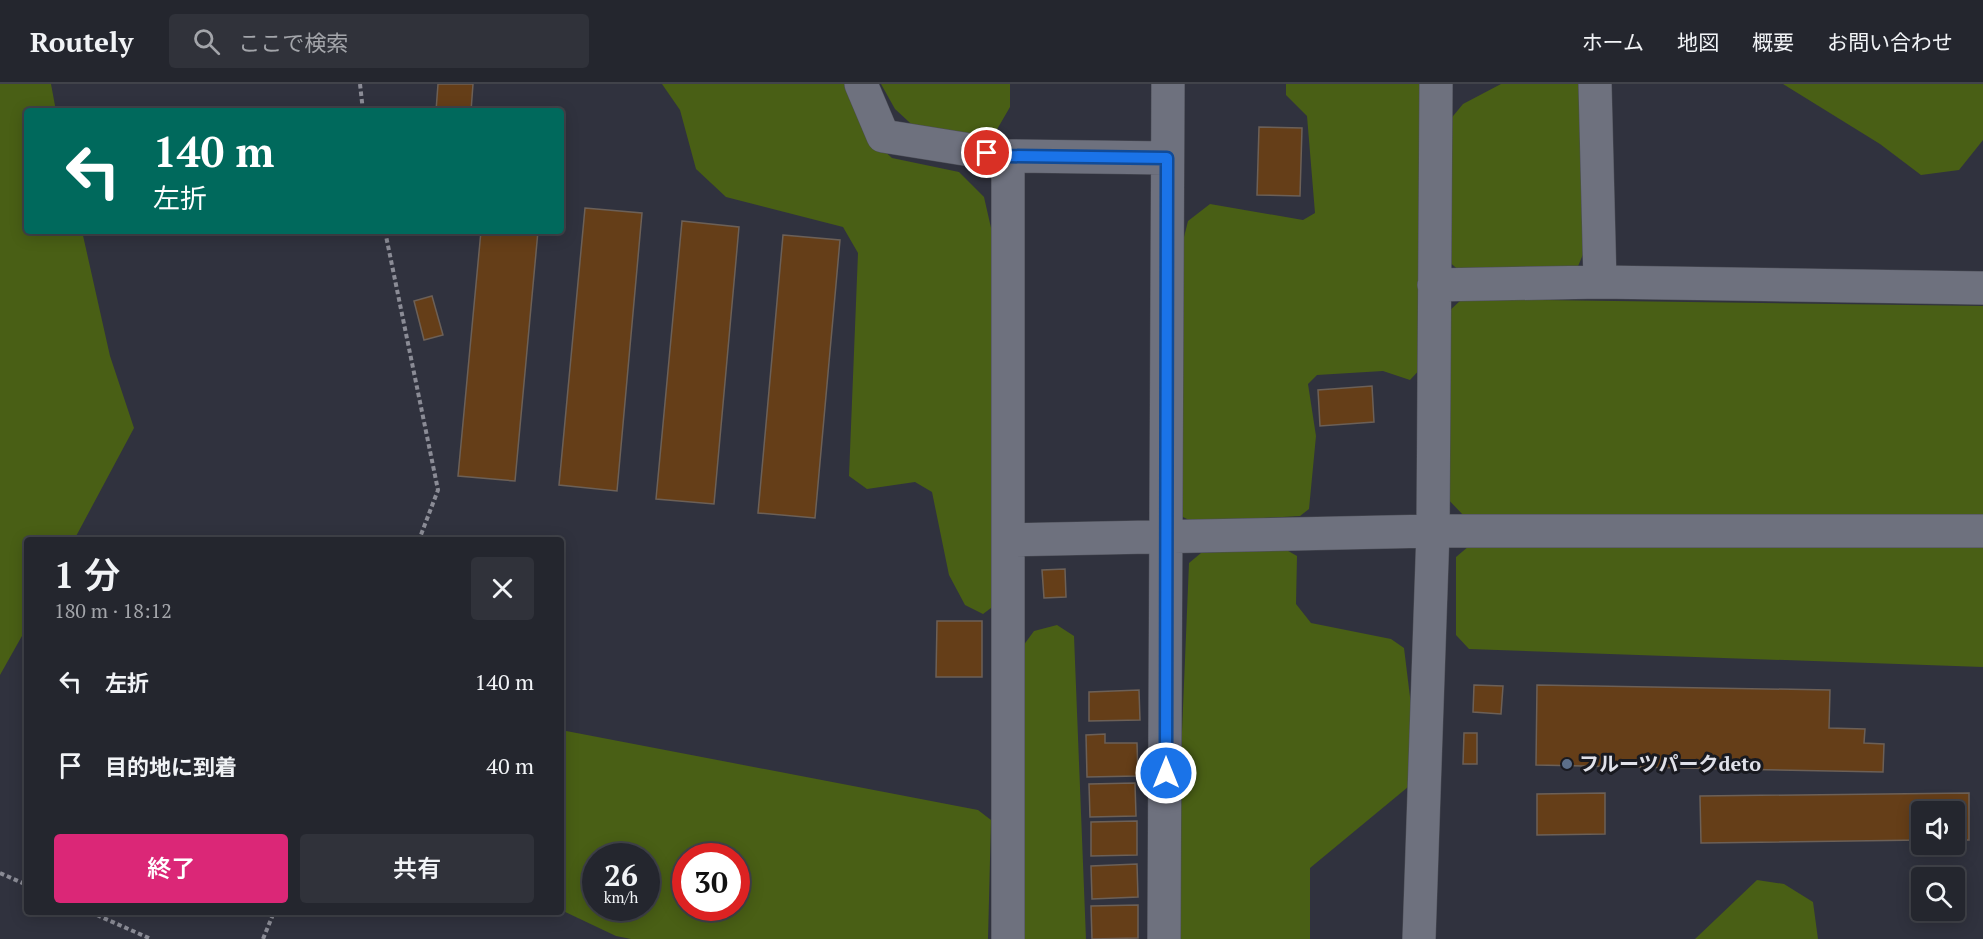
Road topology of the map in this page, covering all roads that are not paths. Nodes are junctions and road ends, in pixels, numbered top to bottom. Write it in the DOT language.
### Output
graph roads {
  1 [pos="861,84"];
  2 [pos="1168,84"];
  3 [pos="1436,84"];
  4 [pos="1595,84"];
  5 [pos="1008,156"];
  6 [pos="1167,158"];
  7 [pos="1600,282"];
  8 [pos="1434,285"];
  9 [pos="1983,288"];
  10 [pos="1433,531"];
  11 [pos="1983,531"];
  12 [pos="1167,536"];
  13 [pos="1008,540"];
  14 [pos="1008,939"];
  15 [pos="1164,939"];
  16 [pos="1419,939"];
  1 -- 5 [label="street"];
  2 -- 6 [label="street"];
  3 -- 8 [label="street"];
  4 -- 7 [label="street"];
  5 -- 6 [label="street"];
  5 -- 13 [label="street"];
  6 -- 12 [label="street"];
  7 -- 8 [label="street"];
  7 -- 9 [label="street"];
  8 -- 10 [label="street"];
  10 -- 11 [label="street"];
  10 -- 12 [label="street"];
  10 -- 16 [label="street"];
  12 -- 13 [label="street"];
  12 -- 15 [label="street"];
  13 -- 14 [label="street"];
}
